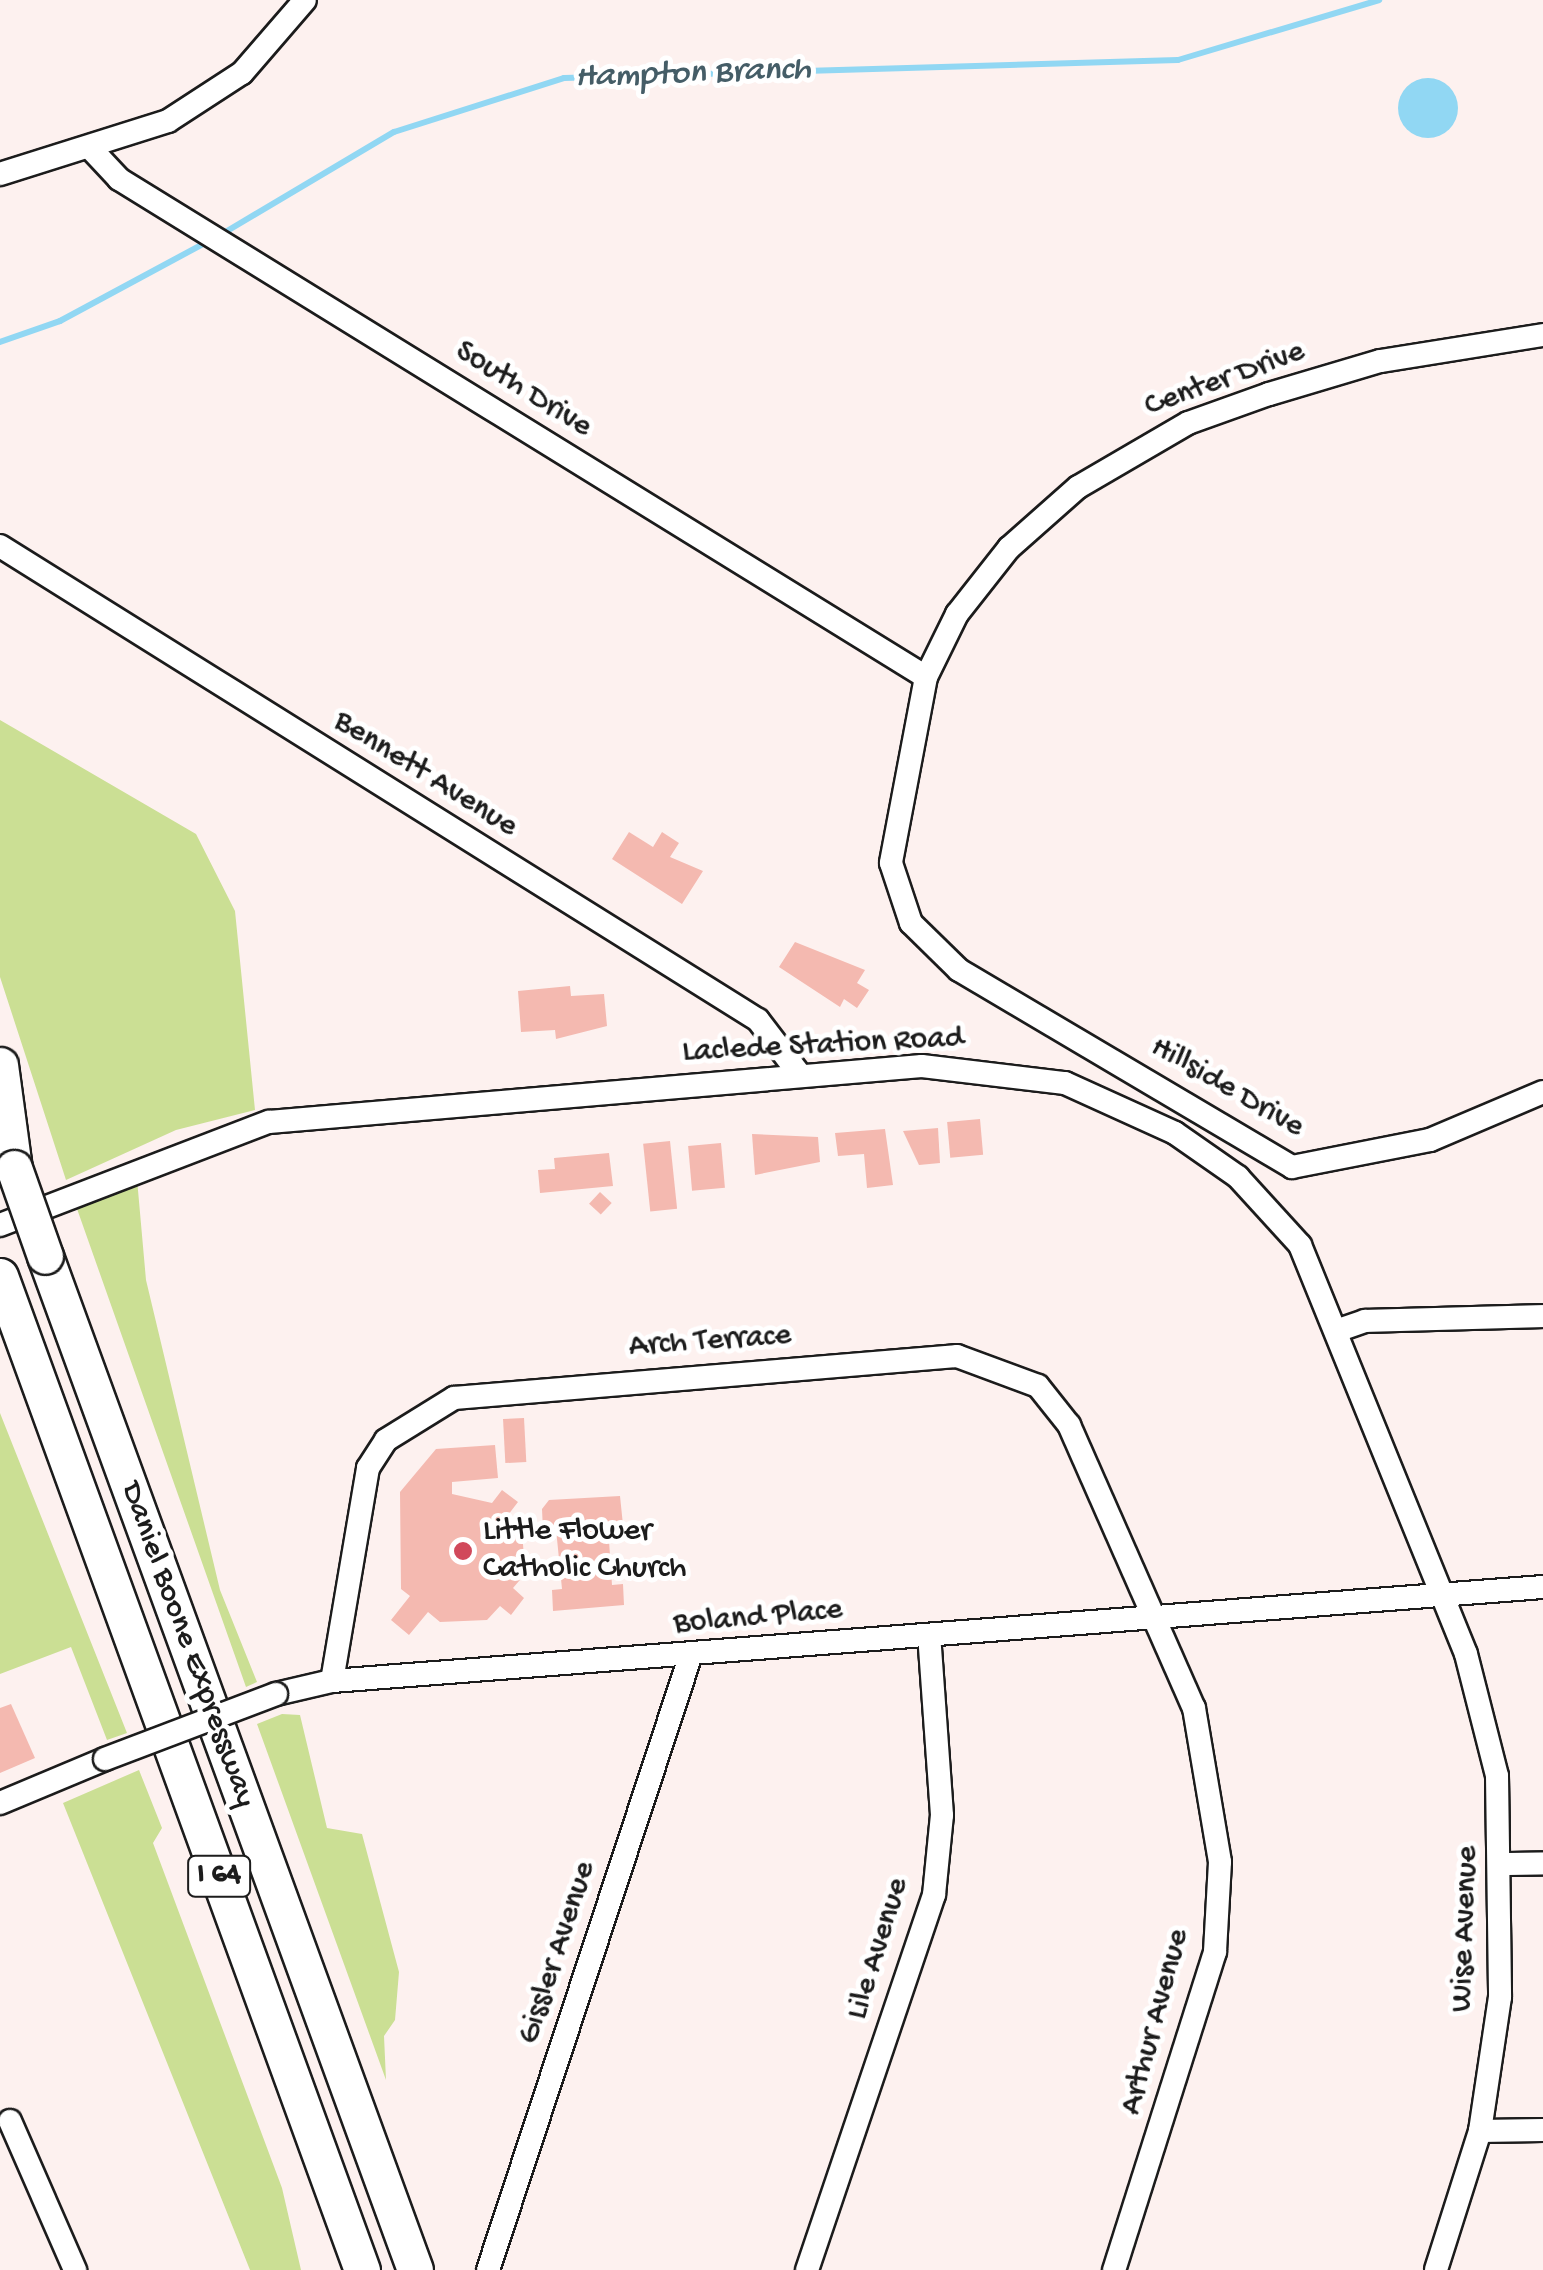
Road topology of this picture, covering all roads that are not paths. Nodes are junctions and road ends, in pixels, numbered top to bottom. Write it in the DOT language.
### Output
graph roads {
  1 [pos="305,0"];
  2 [pos="93,152"];
  3 [pos="0,174"];
  4 [pos="1543,335"];
  5 [pos="0,546"];
  6 [pos="926,677"];
  7 [pos="1054,1032"];
  8 [pos="0,1065"];
  9 [pos="800,1075"];
  10 [pos="1543,1092"];
  11 [pos="0,1132"];
  12 [pos="14,1168"];
  13 [pos="0,1225"];
  14 [pos="0,1276"];
  15 [pos="1543,1316"];
  16 [pos="1336,1332"];
  17 [pos="1543,1588"];
  18 [pos="1442,1590"];
  19 [pos="1150,1616"];
  20 [pos="929,1635"];
  21 [pos="690,1657"];
  22 [pos="332,1681"];
  23 [pos="0,1803"];
  24 [pos="1543,1863"];
  25 [pos="1504,1864"];
  26 [pos="10,2121"];
  27 [pos="1543,2130"];
  28 [pos="1480,2131"];
  29 [pos="75,2270"];
  30 [pos="362,2270"];
  31 [pos="415,2270"];
  32 [pos="488,2270"];
  33 [pos="807,2270"];
  34 [pos="1114,2270"];
  35 [pos="1436,2270"];
  1 -- 2 [label="street"];
  2 -- 3 [label="street"];
  2 -- 6 [label="street, South Drive"];
  4 -- 6 [label="street, Center Drive"];
  5 -- 9 [label="street, Bennett Avenue"];
  6 -- 7 [label="street, Center Drive"];
  7 -- 10 [label="street, Hillside Drive"];
  8 -- 12 [label="highway"];
  9 -- 13 [label="street, Laclede Station Road"];
  9 -- 16 [label="street, Laclede Station Road"];
  11 -- 12 [label="highway, Daniel Boone Expressway / I 64"];
  12 -- 31 [label="highway, Daniel Boone Expressway / I 64, bridge"];
  14 -- 30 [label="highway, Daniel Boone Expressway / I 64"];
  15 -- 16 [label="street"];
  16 -- 18 [label="street, Laclede Station Road"];
  17 -- 18 [label="street, Boland Place"];
  18 -- 19 [label="street, Boland Place"];
  18 -- 25 [label="street, Wise Avenue"];
  19 -- 20 [label="street, Boland Place"];
  19 -- 22 [label="street, Arch Terrace"];
  19 -- 34 [label="street, Arthur Avenue"];
  20 -- 21 [label="street, Boland Place"];
  20 -- 33 [label="street, Lile Avenue"];
  21 -- 22 [label="street, Boland Place"];
  21 -- 32 [label="street, Gissler Avenue"];
  22 -- 23 [label="street, Boland Place, bridge"];
  24 -- 25 [label="street"];
  25 -- 28 [label="street, Wise Avenue"];
  26 -- 29 [label="street"];
  27 -- 28 [label="street"];
  28 -- 35 [label="street, Wise Avenue"];
}
